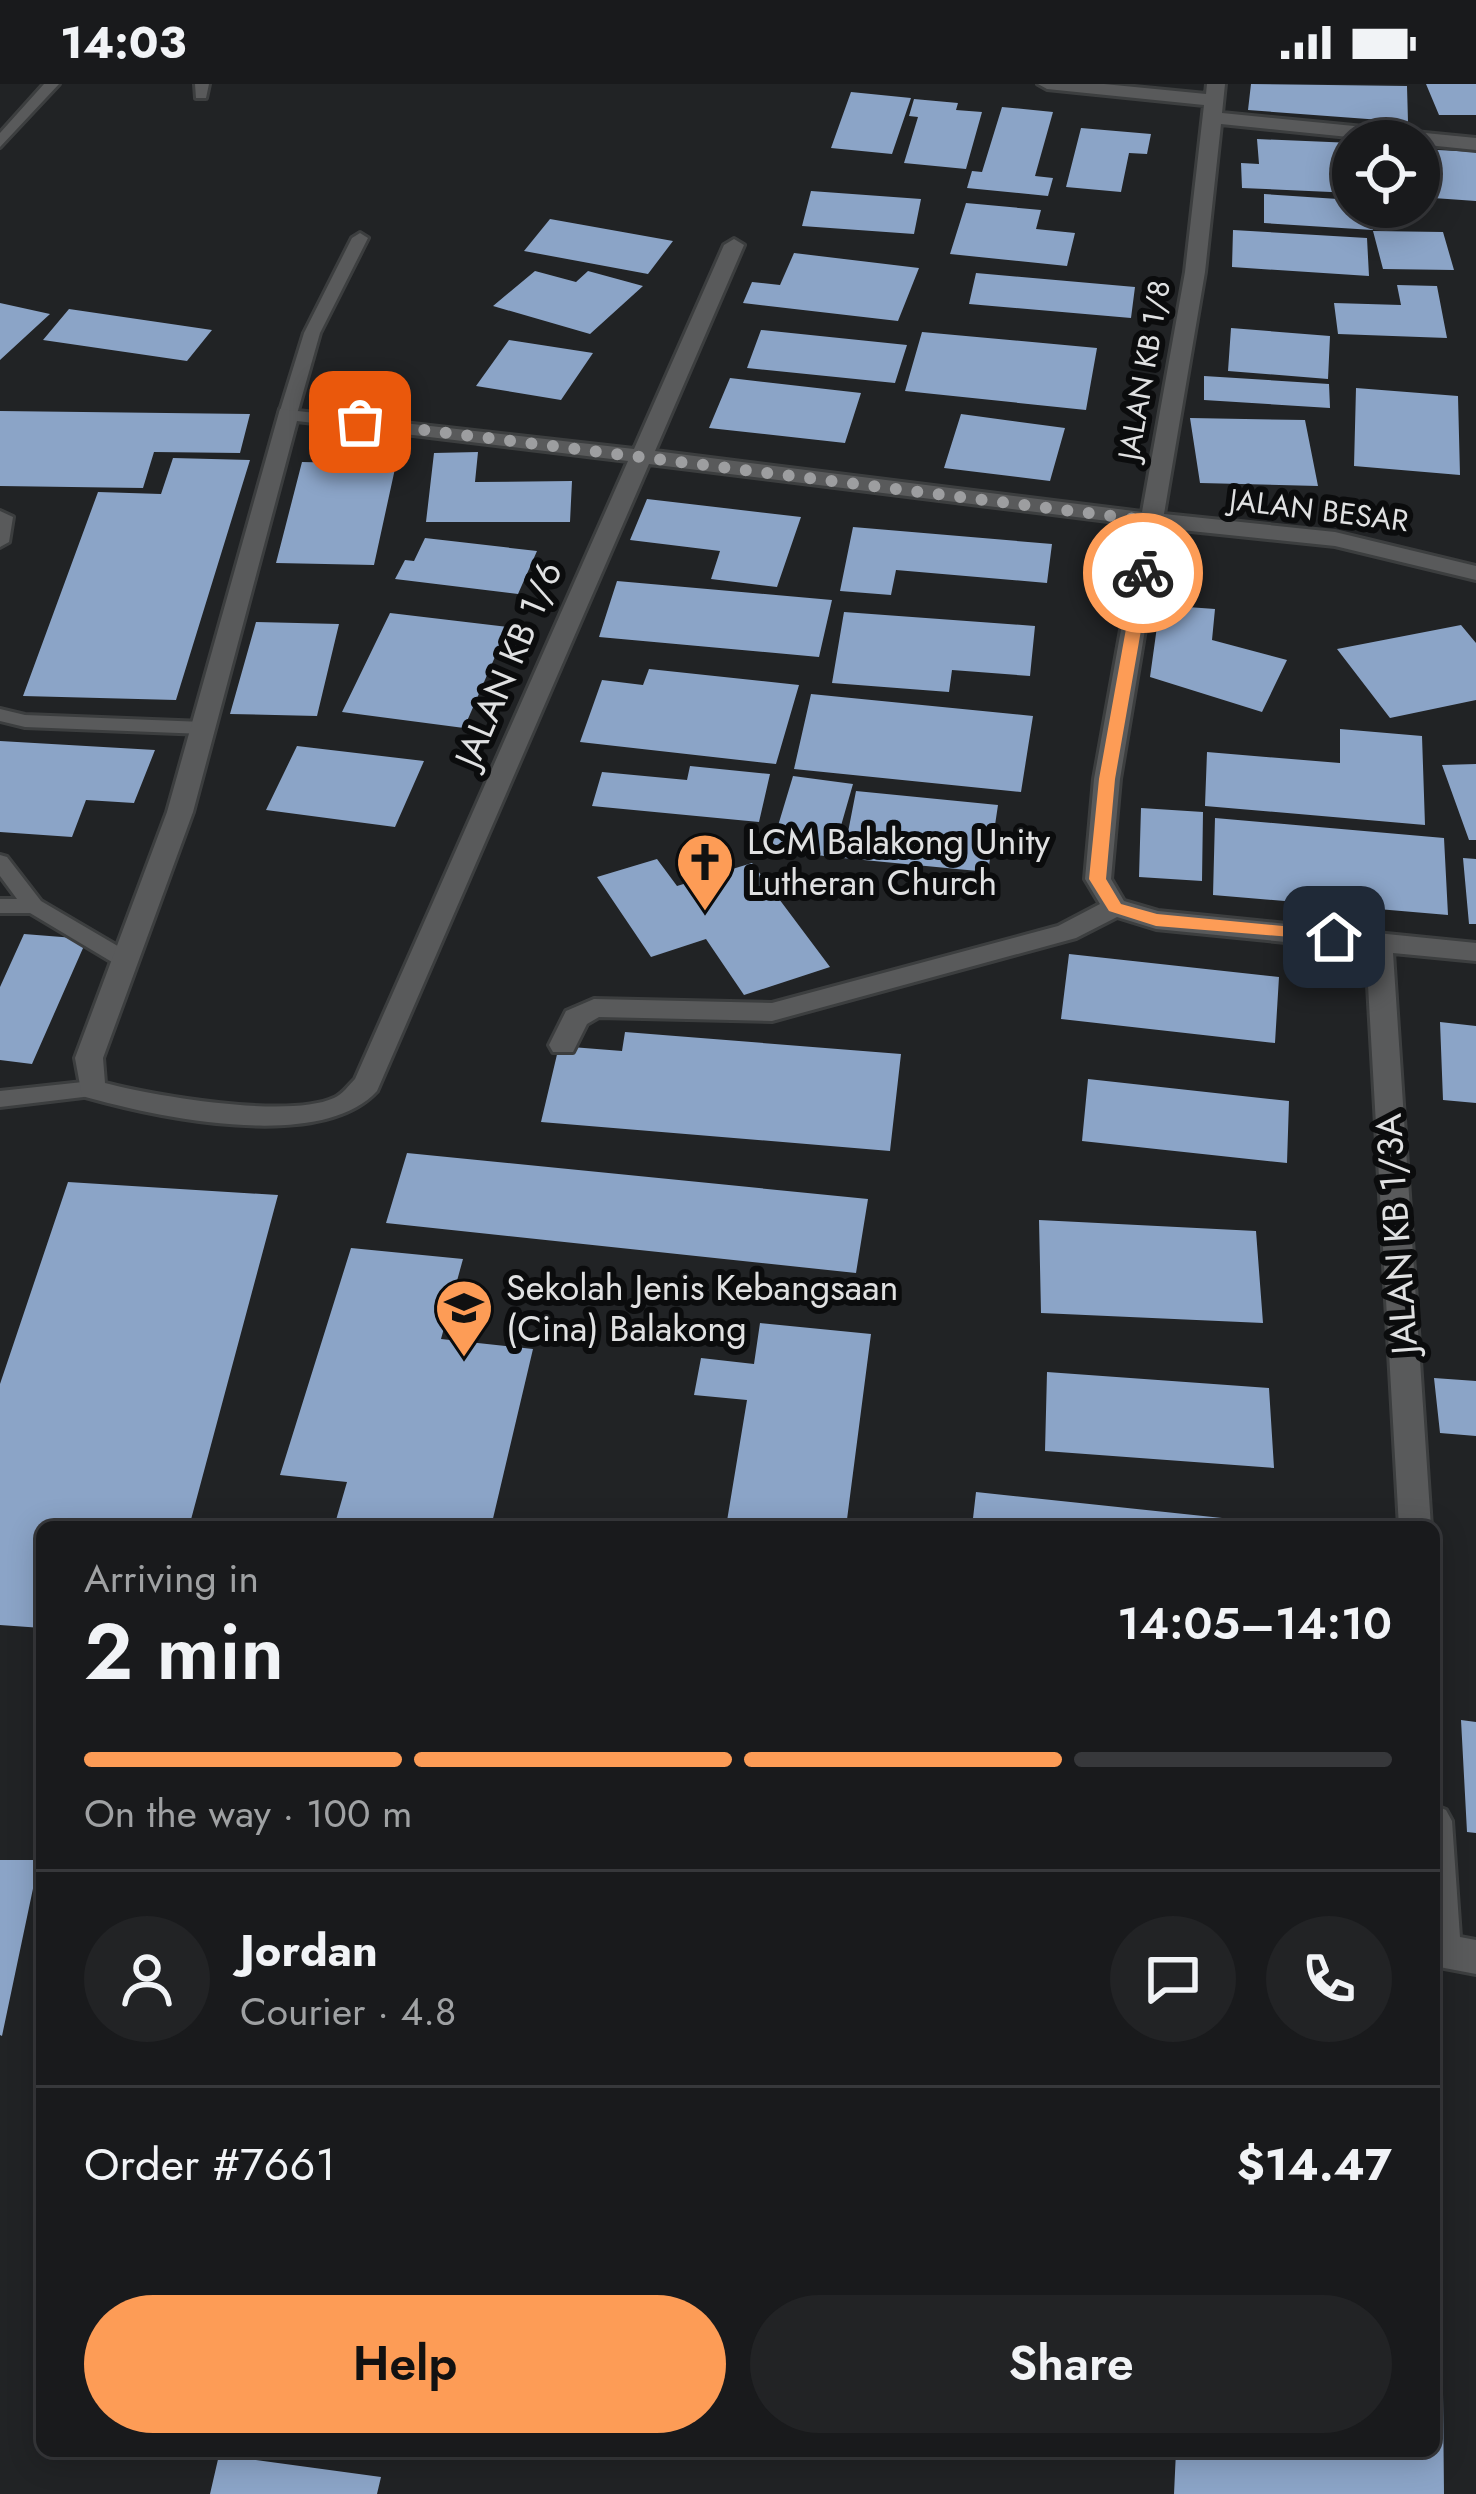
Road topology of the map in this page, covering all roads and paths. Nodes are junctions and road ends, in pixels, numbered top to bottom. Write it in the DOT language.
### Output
graph roads {
  1 [pos="52,84"];
  2 [pos="1047,84"];
  3 [pos="1214,101"];
  4 [pos="0,142"];
  5 [pos="1476,144"];
  6 [pos="360,238"];
  7 [pos="734,245"];
  8 [pos="288,413"];
  9 [pos="638,455"];
  10 [pos="0,516"];
  11 [pos="1152,521"];
  12 [pos="0,542"];
  13 [pos="1476,573"];
  14 [pos="0,715"];
  15 [pos="204,728"];
  16 [pos="0,862"];
  17 [pos="0,906"];
  18 [pos="34,906"];
  19 [pos="1115,908"];
  20 [pos="1378,941"];
  21 [pos="1476,952"];
  22 [pos="125,961"];
  23 [pos="563,1045"];
  24 [pos="92,1089"];
  25 [pos="0,1100"];
  26 [pos="1414,1521"];
  27 [pos="1440,1867"];
  28 [pos="1451,1952"];
  1 -- 4 [label="lane"];
  2 -- 3 [label="street"];
  3 -- 5 [label="street"];
  3 -- 11 [label="street, JALAN KB 1/8"];
  6 -- 8 [label="lane"];
  7 -- 9 [label="street, JALAN KB 1/6"];
  8 -- 9 [label="street, JALAN BESAR"];
  8 -- 15 [label="street"];
  9 -- 11 [label="street, JALAN BESAR"];
  9 -- 24 [label="street, JALAN KB 1/6"];
  10 -- 12 [label="lane"];
  11 -- 13 [label="street, JALAN BESAR"];
  11 -- 19 [label="street, JALAN KB 1/8"];
  14 -- 15 [label="lane"];
  15 -- 22 [label="street"];
  16 -- 18 [label="lane"];
  17 -- 18 [label="lane"];
  18 -- 22 [label="lane"];
  19 -- 20 [label="street"];
  19 -- 23 [label="street"];
  20 -- 21 [label="street"];
  20 -- 26 [label="street, JALAN KB 1/3A"];
  22 -- 24 [label="street"];
  24 -- 25 [label="lane"];
  27 -- 28 [label="street"];
}
